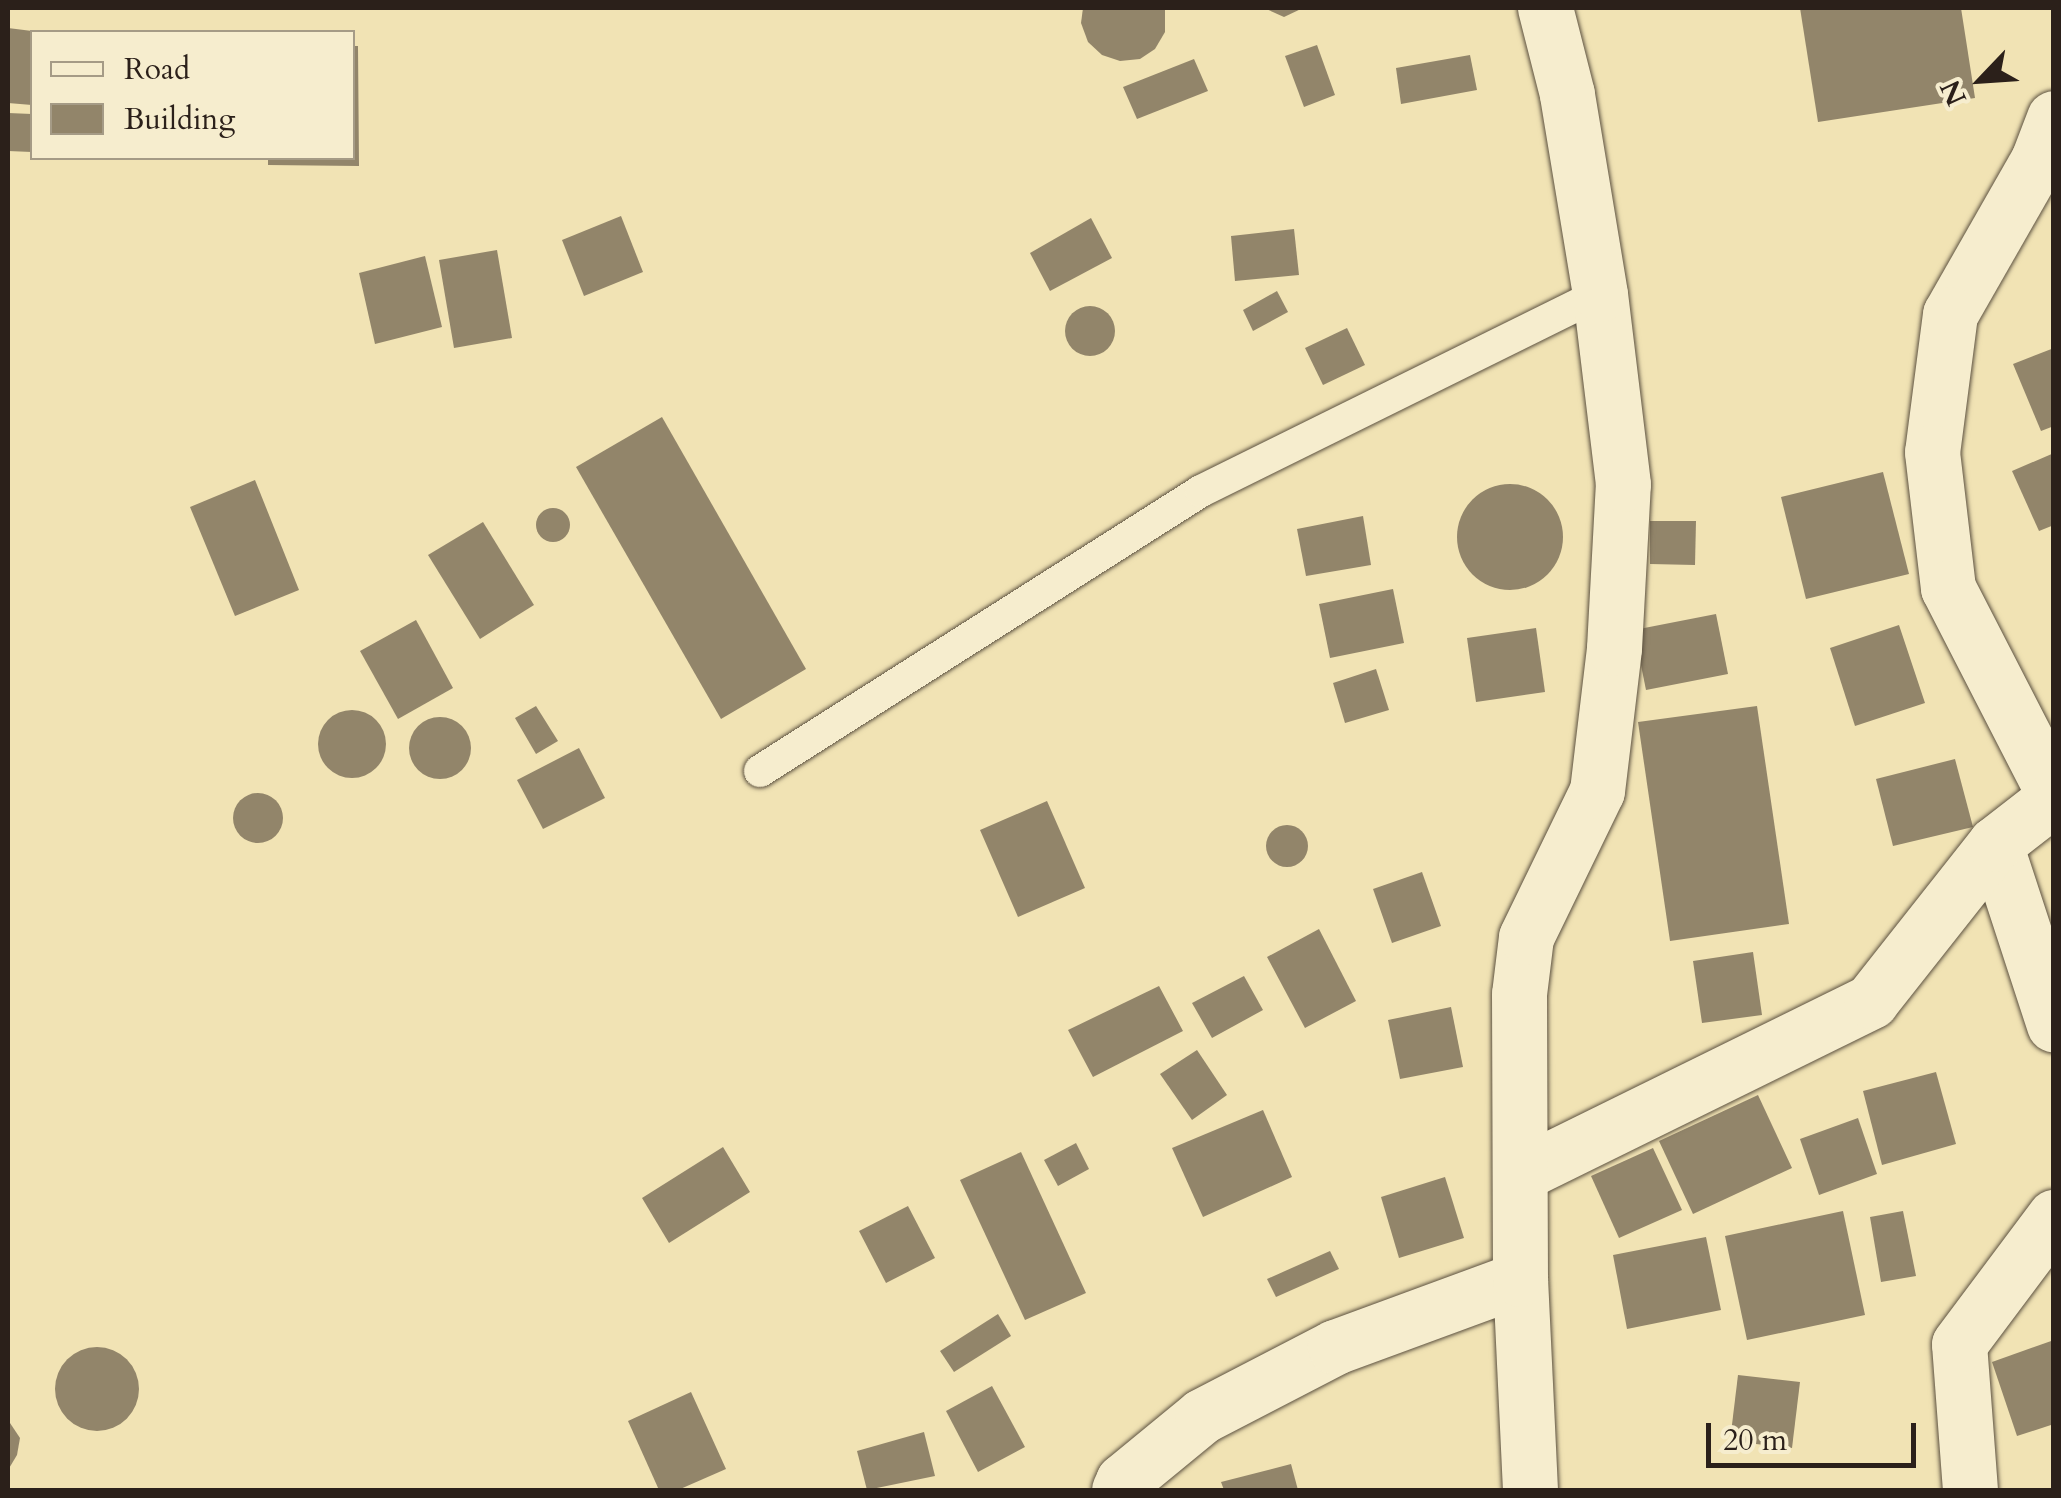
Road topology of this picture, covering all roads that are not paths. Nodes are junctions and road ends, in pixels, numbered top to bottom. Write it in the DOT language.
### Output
graph roads {
  1 [pos="1545,8"];
  2 [pos="2054,118"];
  3 [pos="1600,294"];
  4 [pos="760,771"];
  5 [pos="2054,796"];
  6 [pos="1995,844"];
  7 [pos="2054,1025"];
  8 [pos="1522,1173"];
  9 [pos="2054,1217"];
  10 [pos="1520,1279"];
  11 [pos="1119,1490"];
  12 [pos="1530,1490"];
  13 [pos="1970,1490"];
  1 -- 3 [label="street"];
  2 -- 5 [label="street"];
  3 -- 4 [label="lane"];
  3 -- 8 [label="street"];
  5 -- 6 [label="street"];
  6 -- 7 [label="street"];
  6 -- 8 [label="street"];
  8 -- 10 [label="street"];
  9 -- 13 [label="street"];
  10 -- 11 [label="street"];
  10 -- 12 [label="street"];
}
